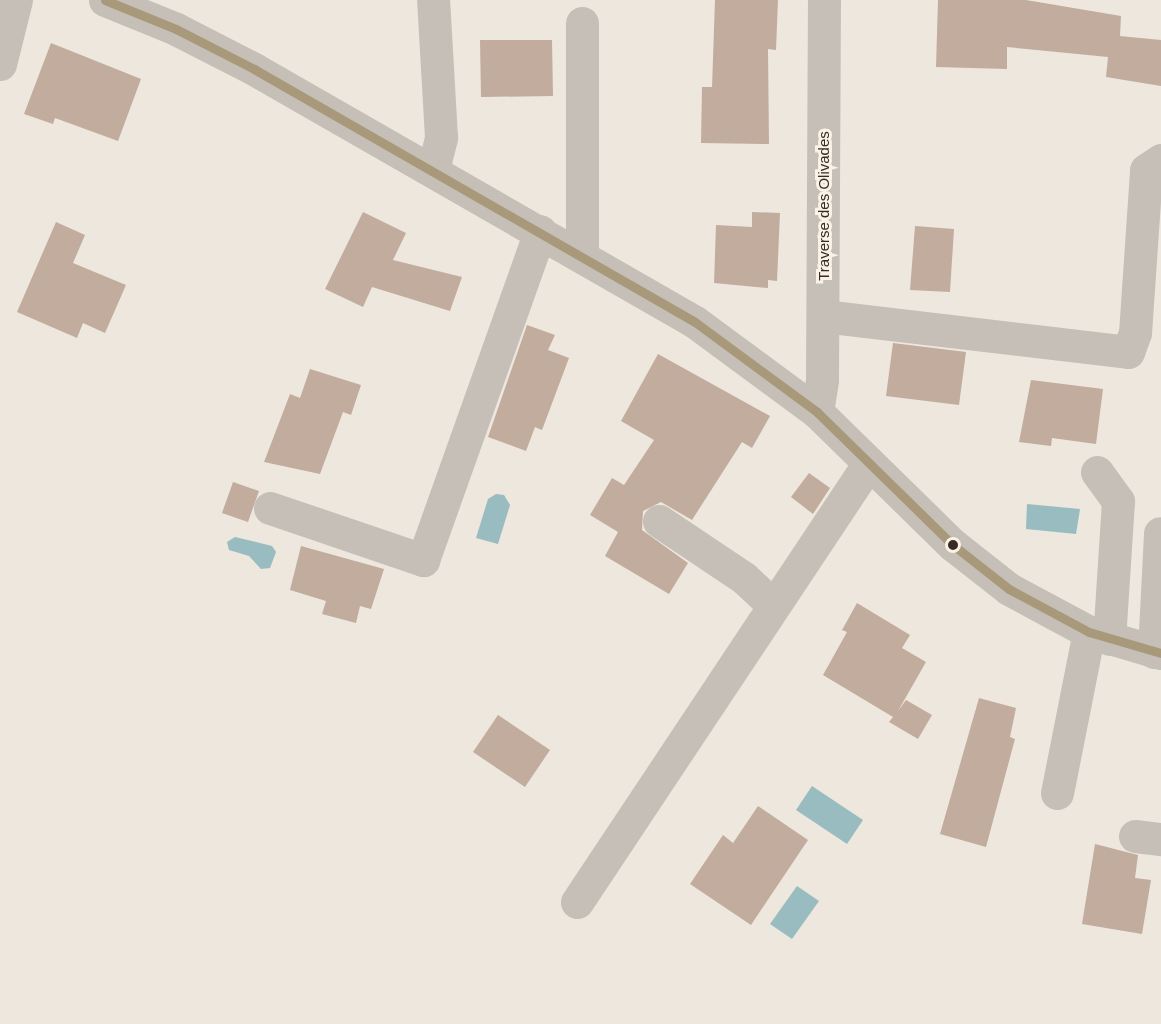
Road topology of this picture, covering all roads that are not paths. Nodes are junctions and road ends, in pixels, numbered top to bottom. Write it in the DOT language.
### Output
graph roads {
  1 [pos="16,0"];
  2 [pos="433,0"];
  3 [pos="824,0"];
  4 [pos="120,3"];
  5 [pos="582,23"];
  6 [pos="0,64"];
  7 [pos="1161,160"];
  8 [pos="433,170"];
  9 [pos="540,231"];
  10 [pos="582,256"];
  11 [pos="823,315"];
  12 [pos="817,412"];
  13 [pos="869,463"];
  14 [pos="1096,472"];
  15 [pos="270,508"];
  16 [pos="659,521"];
  17 [pos="1160,533"];
  18 [pos="773,605"];
  19 [pos="1099,635"];
  20 [pos="1158,652"];
  21 [pos="1058,793"];
  22 [pos="577,902"];
  1 -- 6 [label="street"];
  2 -- 8 [label="street"];
  3 -- 11 [label="street, Traverse des Olivades"];
  4 -- 8 [label="street"];
  5 -- 10 [label="street"];
  7 -- 11 [label="street"];
  8 -- 9 [label="street"];
  9 -- 10 [label="street"];
  9 -- 15 [label="street"];
  10 -- 12 [label="street"];
  11 -- 12 [label="street, Traverse des Olivades"];
  12 -- 13 [label="street"];
  13 -- 18 [label="street"];
  13 -- 19 [label="street"];
  14 -- 19 [label="street"];
  16 -- 18 [label="street"];
  17 -- 20 [label="street"];
  18 -- 22 [label="street"];
  19 -- 20 [label="street"];
  19 -- 21 [label="street"];
}
